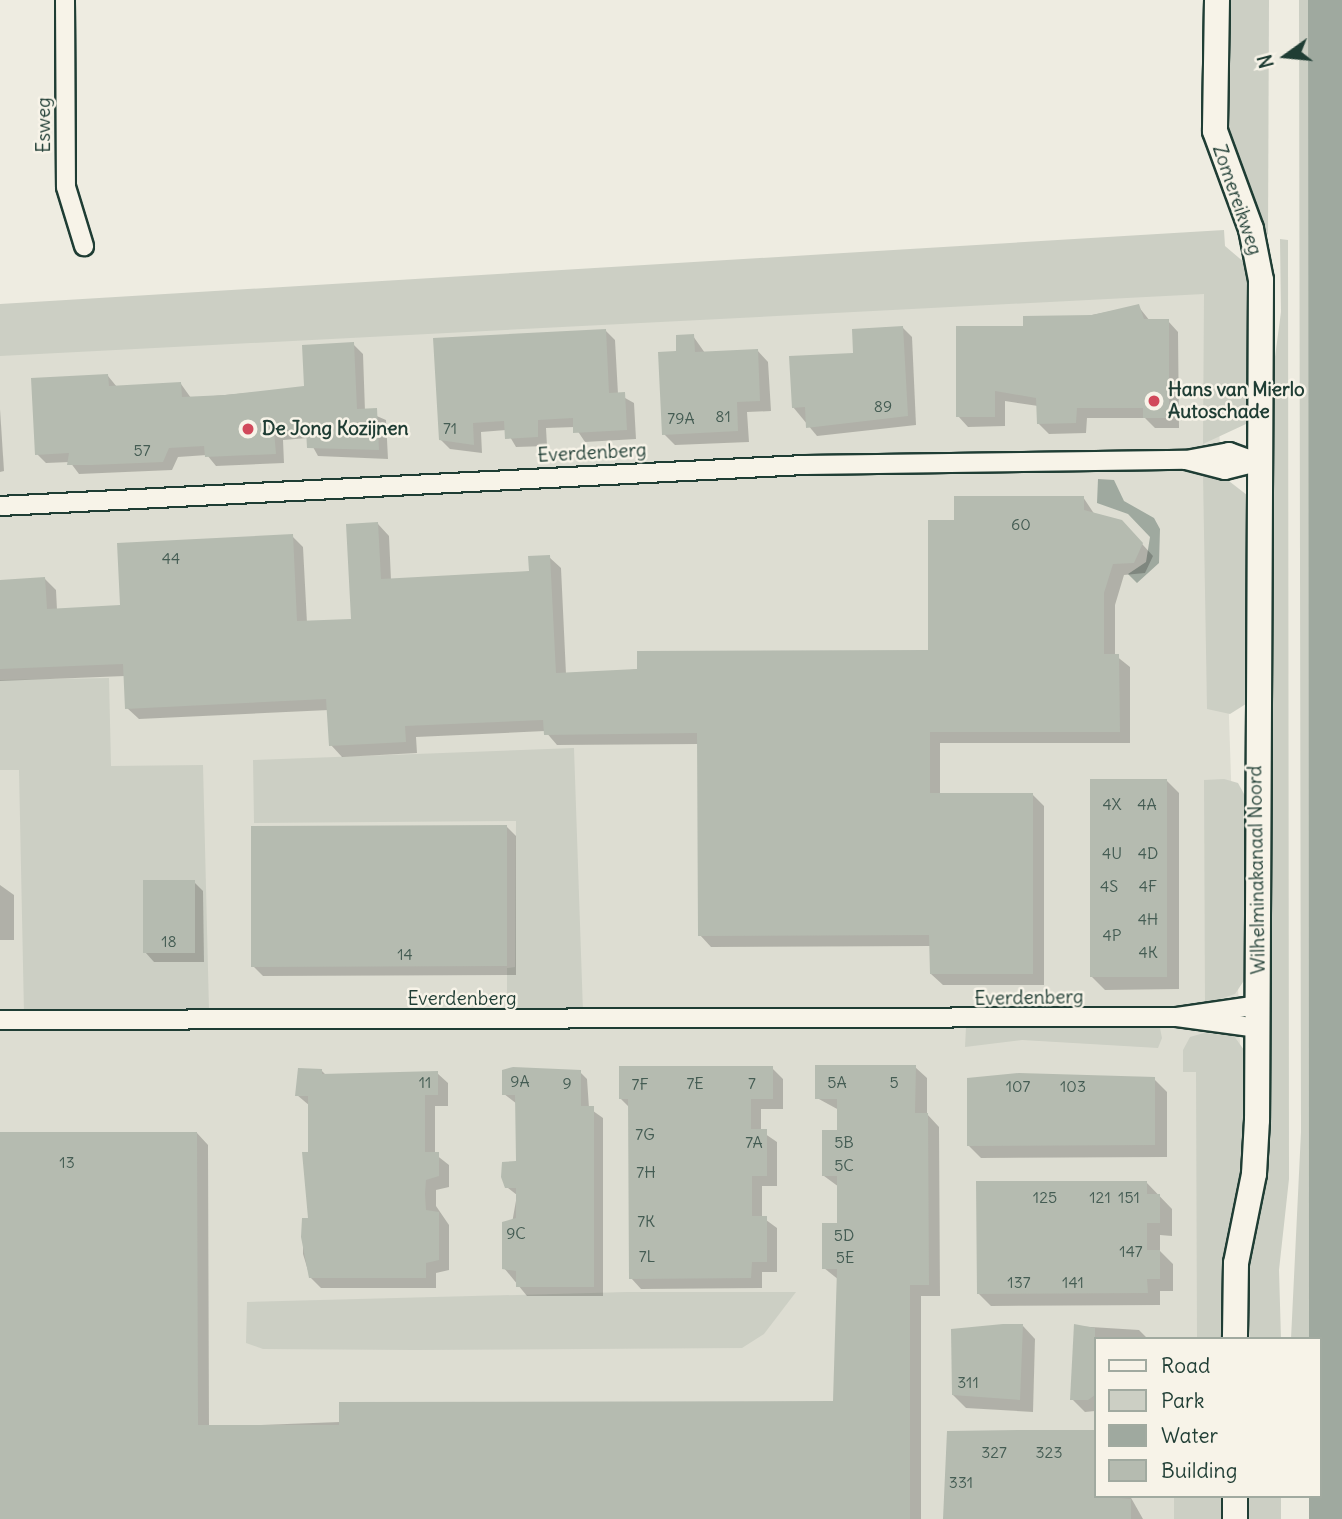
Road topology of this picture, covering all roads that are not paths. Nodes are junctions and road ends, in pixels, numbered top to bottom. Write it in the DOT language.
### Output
graph roads {
  1 [pos="65,0"];
  2 [pos="1217,0"];
  3 [pos="83,246"];
  4 [pos="1258,399"];
  5 [pos="1257,462"];
  6 [pos="0,506"];
  7 [pos="1259,1017"];
  8 [pos="0,1020"];
  9 [pos="1235,1337"];
  10 [pos="1235,1498"];
  11 [pos="1235,1519"];
  1 -- 3 [label="street, Esweg"];
  2 -- 4 [label="street, Zomereikweg"];
  4 -- 5 [label="street, Wilhelminakanaal Noord"];
  5 -- 6 [label="street, Everdenberg"];
  5 -- 7 [label="street, Wilhelminakanaal Noord"];
  7 -- 8 [label="street, Everdenberg"];
  7 -- 9 [label="street, Wilhelminakanaal Noord"];
  10 -- 11 [label="street"];
}
